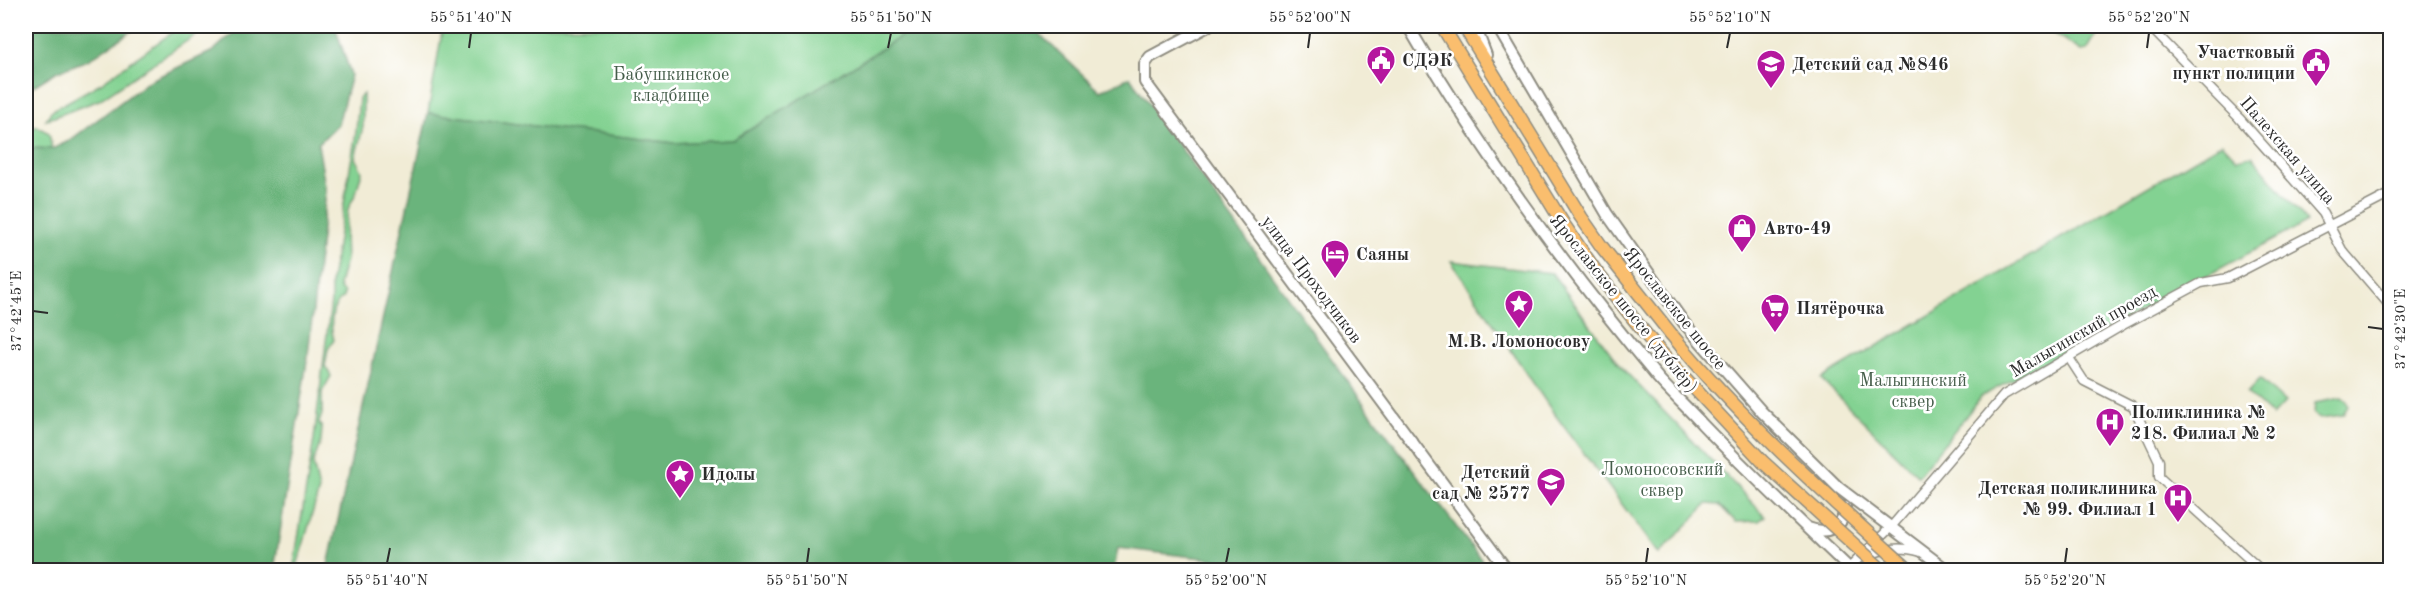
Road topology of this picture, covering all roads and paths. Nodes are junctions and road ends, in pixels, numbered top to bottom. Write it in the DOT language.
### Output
graph roads {
  1 [pos="1208,26"];
  2 [pos="1408,26"];
  3 [pos="1442,26"];
  4 [pos="1464,26"];
  5 [pos="1475,26"];
  6 [pos="1497,26"];
  7 [pos="2149,26"];
  8 [pos="1497,83"];
  9 [pos="2391,194"];
  10 [pos="2330,224"];
  11 [pos="2391,306"];
  12 [pos="2069,358"];
  13 [pos="1839,488"];
  14 [pos="1804,527"];
  15 [pos="1891,527"];
  16 [pos="1929,555"];
  17 [pos="1858,560"];
  18 [pos="1507,570"];
  19 [pos="1849,570"];
  20 [pos="1882,570"];
  21 [pos="1909,570"];
  22 [pos="1947,570"];
  23 [pos="2261,570"];
  1 -- 18 [label="street, улица Проходчиков"];
  2 -- 14 [label="street, Ярославское шоссе (дублёр)"];
  3 -- 20 [label="main road, Ярославское шоссе, bridge"];
  4 -- 8 [label="main road, Ярославское шоссе"];
  5 -- 8 [label="street"];
  6 -- 13 [label="street, Ярославское шоссе (дублёр)"];
  7 -- 10 [label="street, Палехская улица"];
  8 -- 21 [label="main road, Ярославское шоссе, bridge"];
  9 -- 10 [label="street, Малыгинский проезд"];
  10 -- 11 [label="street, Палехская улица"];
  10 -- 12 [label="street, Малыгинский проезд"];
  12 -- 15 [label="street, Малыгинский проезд"];
  12 -- 23 [label="street"];
  13 -- 14 [label="street"];
  13 -- 15 [label="street, Ярославское шоссе (дублёр)"];
  14 -- 19 [label="street, Ярославское шоссе (дублёр)"];
  15 -- 16 [label="street, Ярославское шоссе (дублёр)"];
  15 -- 17 [label="street, Малыгинский проезд"];
  16 -- 17 [label="street"];
  16 -- 22 [label="street, Ярославское шоссе (дублёр)"];
  17 -- 19 [label="street, Малыгинский проезд"];
}
